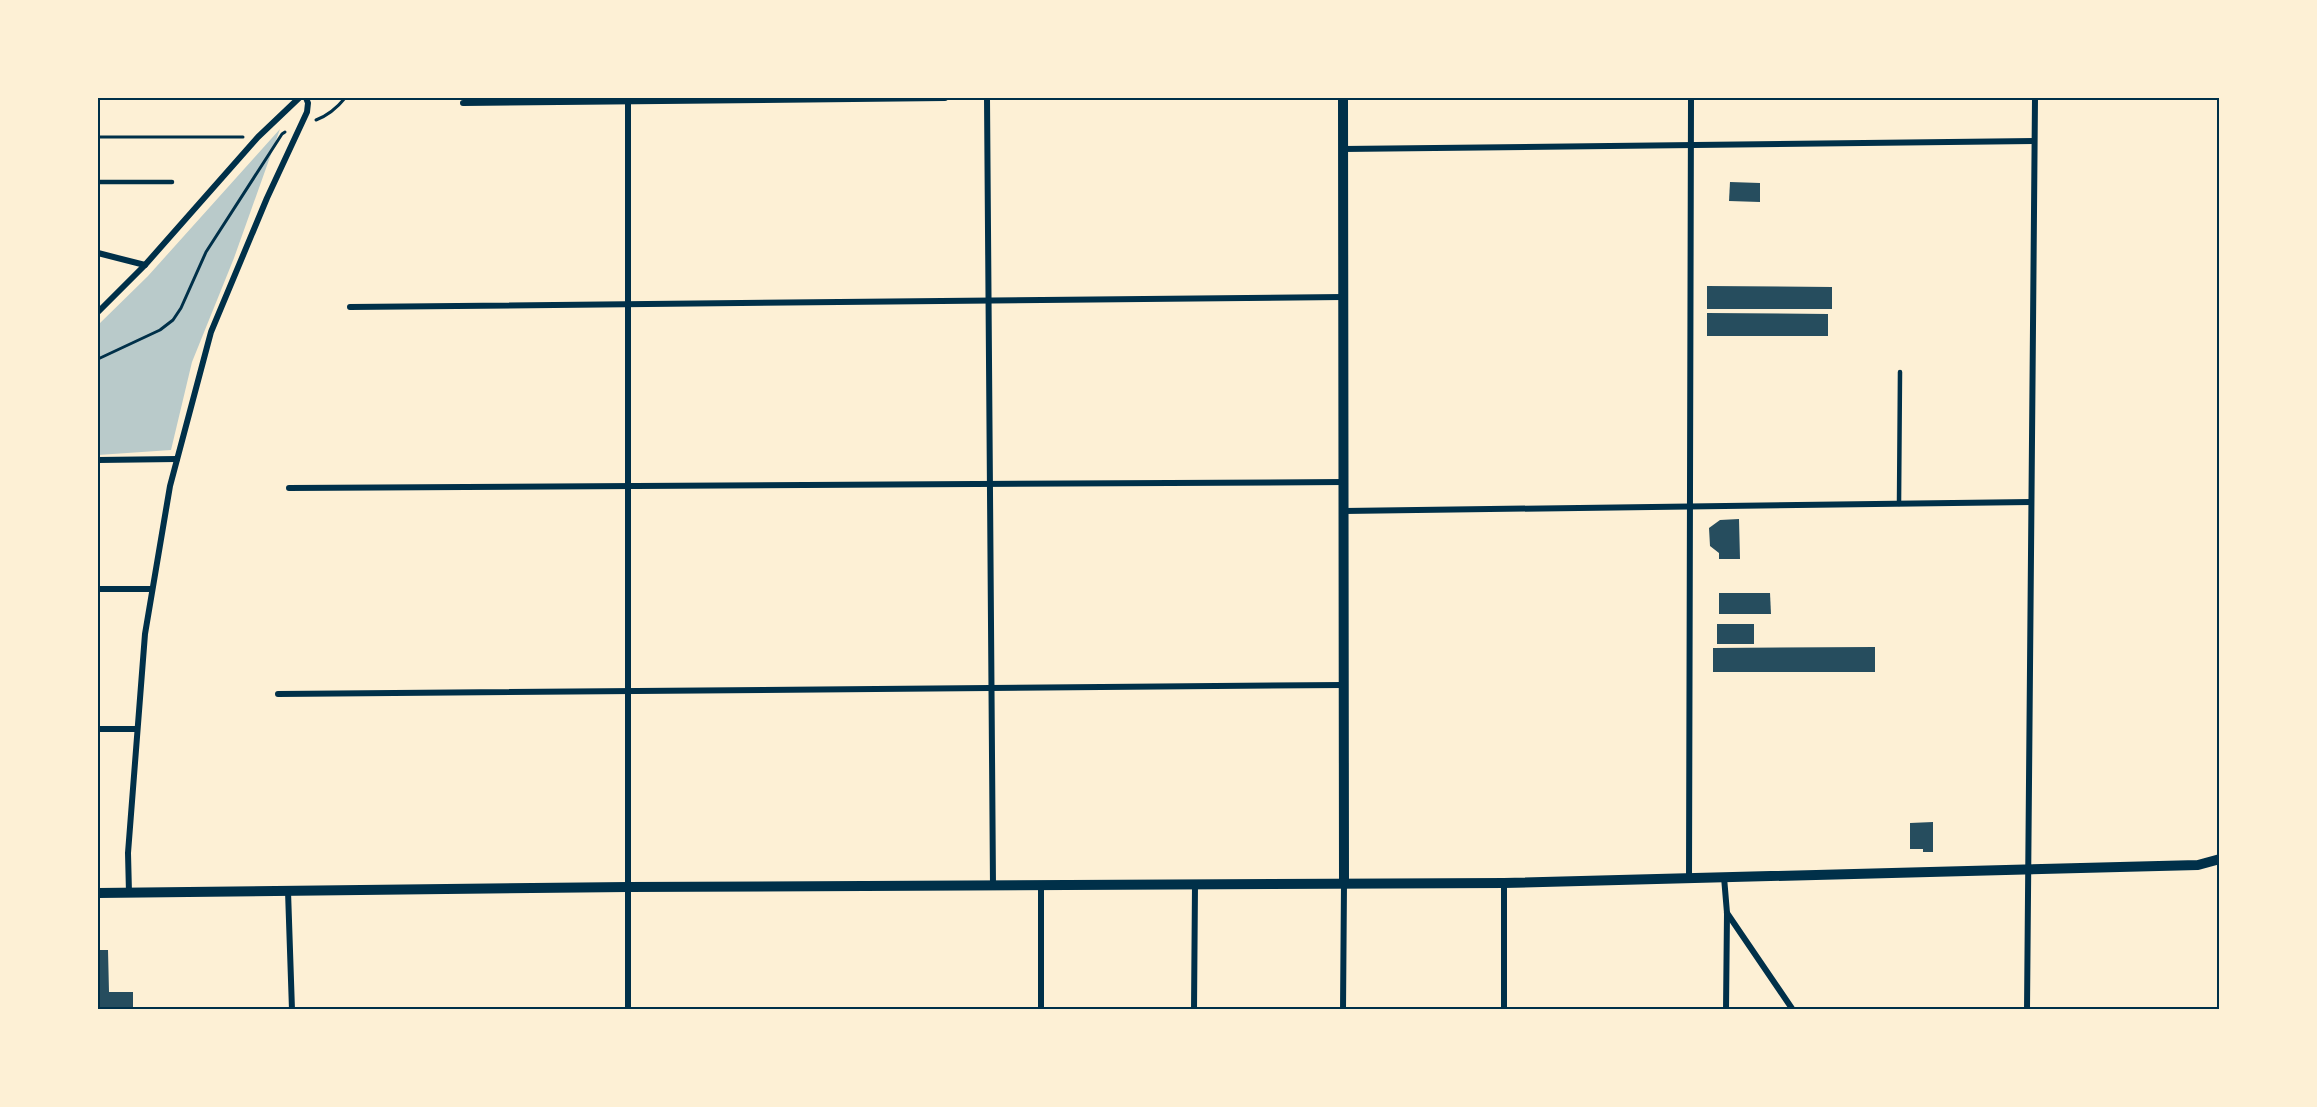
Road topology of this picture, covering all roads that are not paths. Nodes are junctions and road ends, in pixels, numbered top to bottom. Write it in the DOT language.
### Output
graph roads {
  1 [pos="299,98"];
  2 [pos="306,98"];
  3 [pos="945,98"];
  4 [pos="987,98"];
  5 [pos="1343,98"];
  6 [pos="1691,98"];
  7 [pos="2035,98"];
  8 [pos="628,99"];
  9 [pos="463,103"];
  10 [pos="2034,141"];
  11 [pos="1691,145"];
  12 [pos="1343,149"];
  13 [pos="98,182"];
  14 [pos="172,182"];
  15 [pos="98,254"];
  16 [pos="145,265"];
  17 [pos="1343,297"];
  18 [pos="988,301"];
  19 [pos="628,304"];
  20 [pos="350,307"];
  21 [pos="98,312"];
  22 [pos="1900,372"];
  23 [pos="177,459"];
  24 [pos="98,460"];
  25 [pos="1344,482"];
  26 [pos="990,484"];
  27 [pos="628,486"];
  28 [pos="289,488"];
  29 [pos="2031,502"];
  30 [pos="1899,504"];
  31 [pos="1690,507"];
  32 [pos="1344,511"];
  33 [pos="98,590"];
  34 [pos="152,590"];
  35 [pos="1343,685"];
  36 [pos="628,689"];
  37 [pos="991,689"];
  38 [pos="278,694"];
  39 [pos="98,729"];
  40 [pos="136,729"];
  41 [pos="2220,859"];
  42 [pos="2027,869"];
  43 [pos="1724,877"];
  44 [pos="1689,878"];
  45 [pos="1504,883"];
  46 [pos="1344,884"];
  47 [pos="1195,885"];
  48 [pos="993,886"];
  49 [pos="1041,886"];
  50 [pos="628,887"];
  51 [pos="288,891"];
  52 [pos="98,893"];
  53 [pos="129,893"];
  54 [pos="1726,912"];
  55 [pos="292,1010"];
  56 [pos="628,1010"];
  57 [pos="1041,1010"];
  58 [pos="1194,1010"];
  59 [pos="1343,1010"];
  60 [pos="1504,1010"];
  61 [pos="1726,1010"];
  62 [pos="1793,1010"];
  63 [pos="2027,1010"];
  1 -- 16 [label="street"];
  2 -- 23 [label="street"];
  3 -- 8 [label="street"];
  4 -- 18 [label="street"];
  5 -- 12 [label="street"];
  6 -- 11 [label="street"];
  7 -- 10 [label="street"];
  8 -- 9 [label="street"];
  8 -- 19 [label="street"];
  10 -- 11 [label="street"];
  10 -- 29 [label="street"];
  11 -- 12 [label="street"];
  11 -- 31 [label="street"];
  12 -- 17 [label="street"];
  13 -- 14 [label="lane"];
  15 -- 16 [label="street"];
  16 -- 21 [label="street"];
  17 -- 18 [label="street"];
  17 -- 25 [label="street"];
  18 -- 19 [label="street"];
  18 -- 26 [label="street"];
  19 -- 20 [label="street"];
  19 -- 27 [label="street"];
  22 -- 30 [label="lane"];
  23 -- 24 [label="street"];
  23 -- 34 [label="street"];
  25 -- 26 [label="street"];
  25 -- 32 [label="street"];
  26 -- 27 [label="street"];
  26 -- 37 [label="street"];
  27 -- 28 [label="street"];
  27 -- 36 [label="street"];
  29 -- 30 [label="street"];
  29 -- 42 [label="street"];
  30 -- 31 [label="street"];
  31 -- 32 [label="street"];
  31 -- 44 [label="street"];
  32 -- 35 [label="street"];
  33 -- 34 [label="street"];
  34 -- 40 [label="street"];
  35 -- 37 [label="street"];
  35 -- 46 [label="street"];
  36 -- 37 [label="street"];
  36 -- 38 [label="street"];
  36 -- 50 [label="street"];
  37 -- 48 [label="street"];
  39 -- 40 [label="street"];
  40 -- 53 [label="street"];
  41 -- 42 [label="street"];
  42 -- 43 [label="street"];
  42 -- 63 [label="street"];
  43 -- 44 [label="street"];
  43 -- 54 [label="street"];
  44 -- 45 [label="street"];
  45 -- 46 [label="street"];
  45 -- 60 [label="street"];
  46 -- 47 [label="street"];
  46 -- 59 [label="street"];
  47 -- 49 [label="street"];
  47 -- 58 [label="street"];
  48 -- 49 [label="street"];
  48 -- 50 [label="street"];
  49 -- 57 [label="street"];
  50 -- 51 [label="street"];
  50 -- 56 [label="street"];
  51 -- 53 [label="street"];
  51 -- 55 [label="street"];
  52 -- 53 [label="street"];
  54 -- 61 [label="street"];
  54 -- 62 [label="street"];
}
